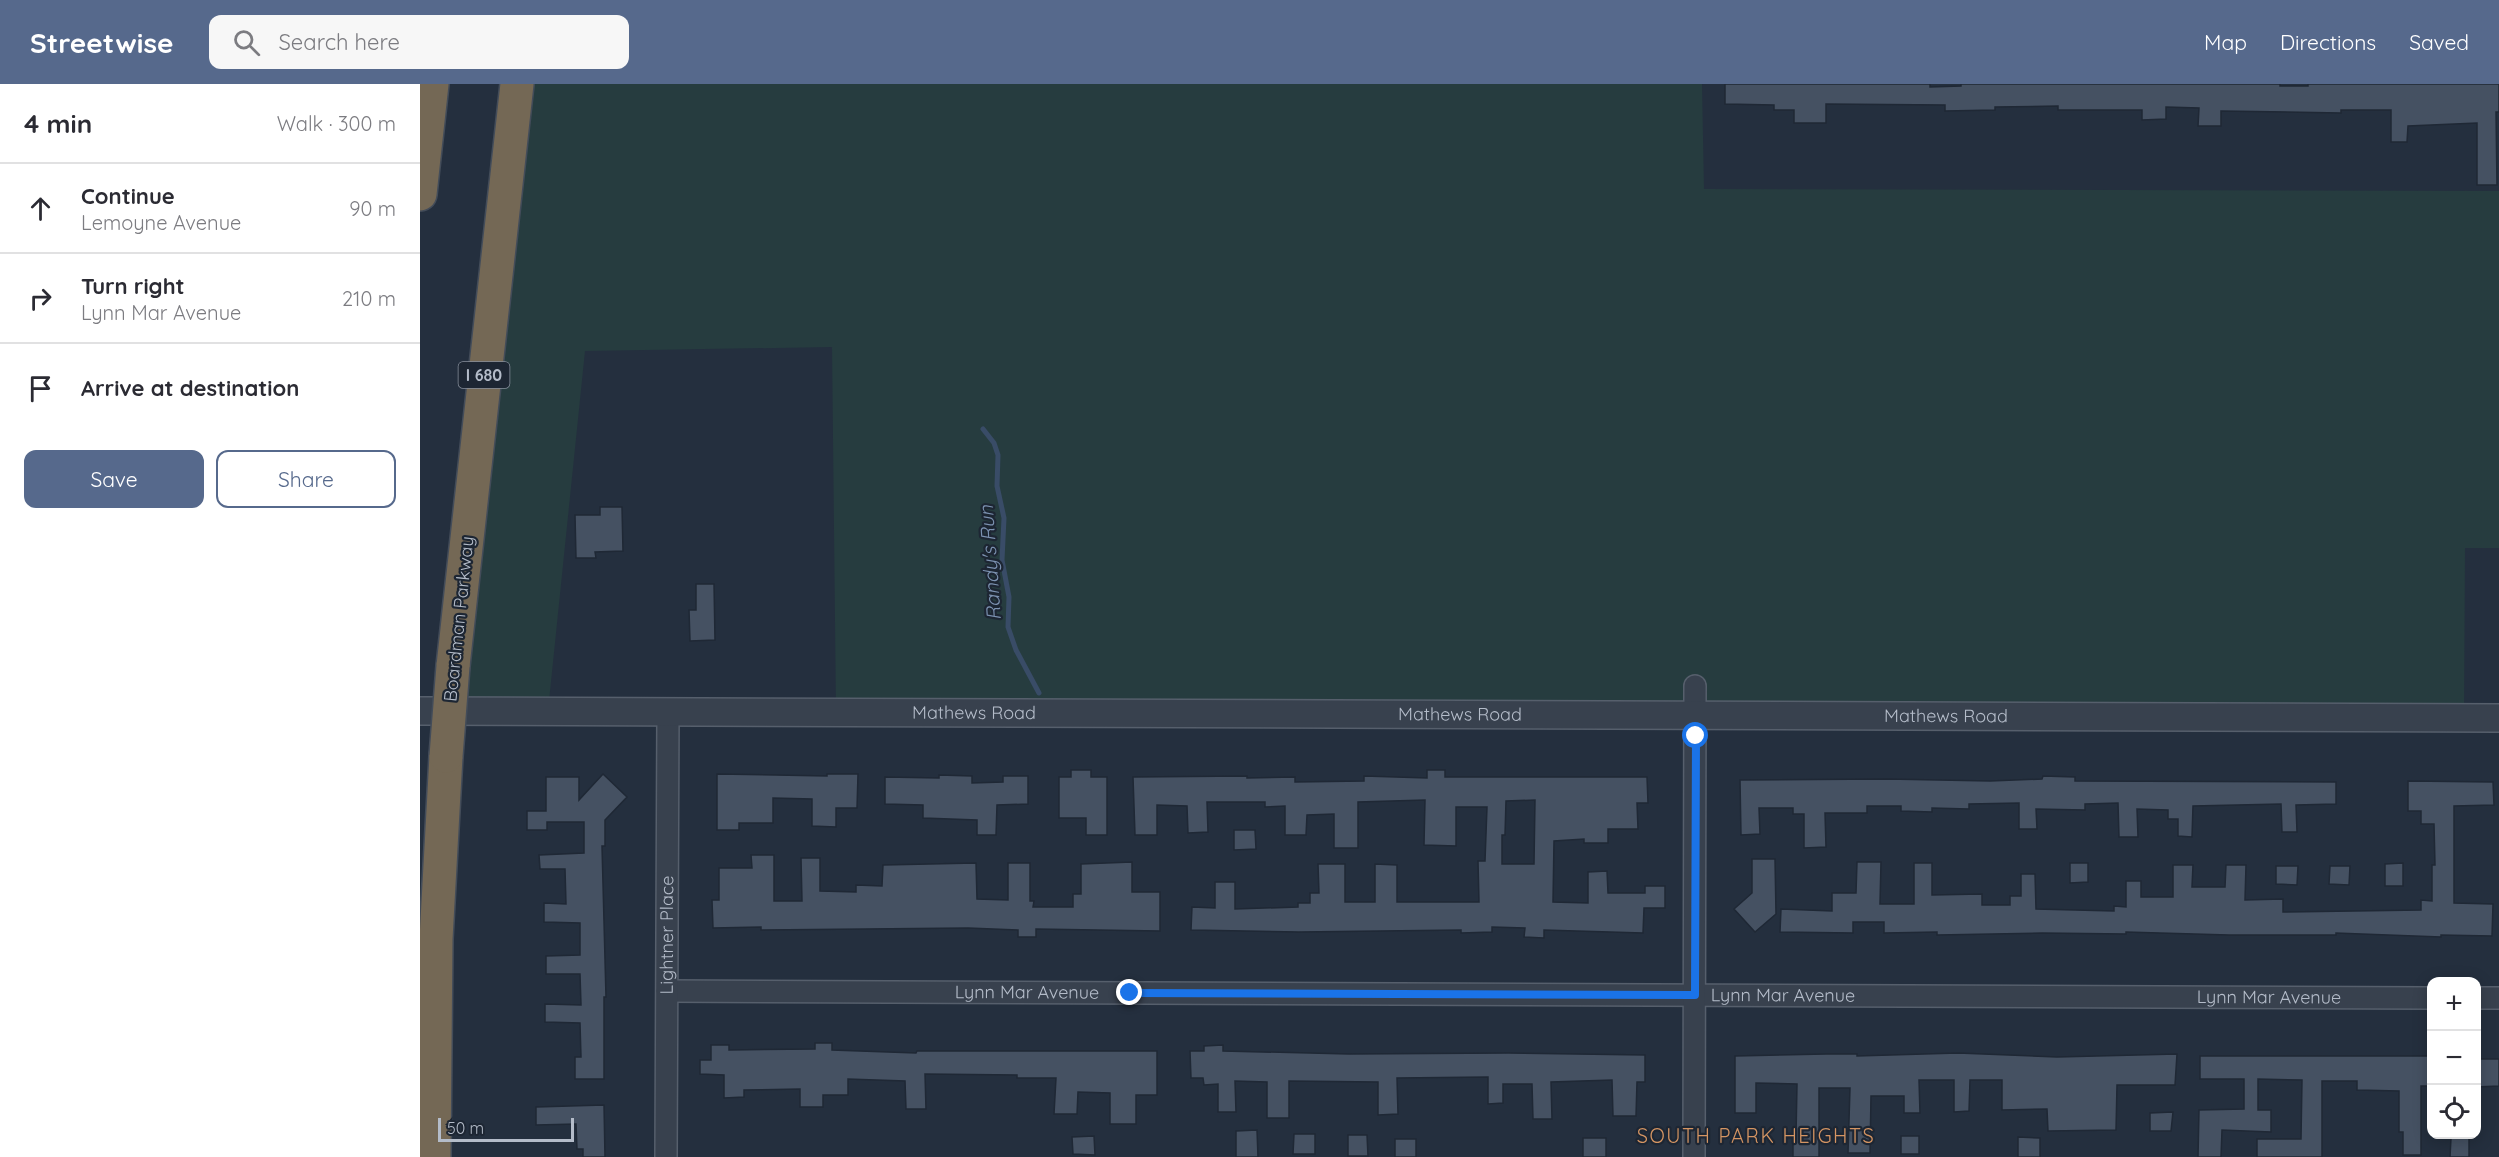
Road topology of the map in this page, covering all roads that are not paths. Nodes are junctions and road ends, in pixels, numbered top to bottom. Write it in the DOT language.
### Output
graph roads {
  1 [pos="432,84"];
  2 [pos="518,84"];
  3 [pos="420,194"];
  4 [pos="1695,686"];
  5 [pos="420,711"];
  6 [pos="668,712"];
  7 [pos="1696,716"];
  8 [pos="2499,718"];
  9 [pos="667,991"];
  10 [pos="1695,995"];
  11 [pos="2427,998"];
  12 [pos="2481,998"];
  13 [pos="2499,998"];
  14 [pos="434,1157"];
  15 [pos="666,1157"];
  16 [pos="1694,1157"];
  1 -- 3 [label="highway"];
  2 -- 14 [label="highway, Boardman Parkway / I 680, bridge"];
  4 -- 7 [label="street"];
  5 -- 6 [label="street, Mathews Road"];
  6 -- 7 [label="street, Mathews Road"];
  6 -- 9 [label="street, Lightner Place"];
  7 -- 8 [label="street, Mathews Road"];
  7 -- 10 [label="street"];
  9 -- 10 [label="street, Lynn Mar Avenue"];
  9 -- 15 [label="street, Lightner Place"];
  10 -- 11 [label="street, Lynn Mar Avenue"];
  10 -- 16 [label="street"];
  12 -- 13 [label="street"];
}
